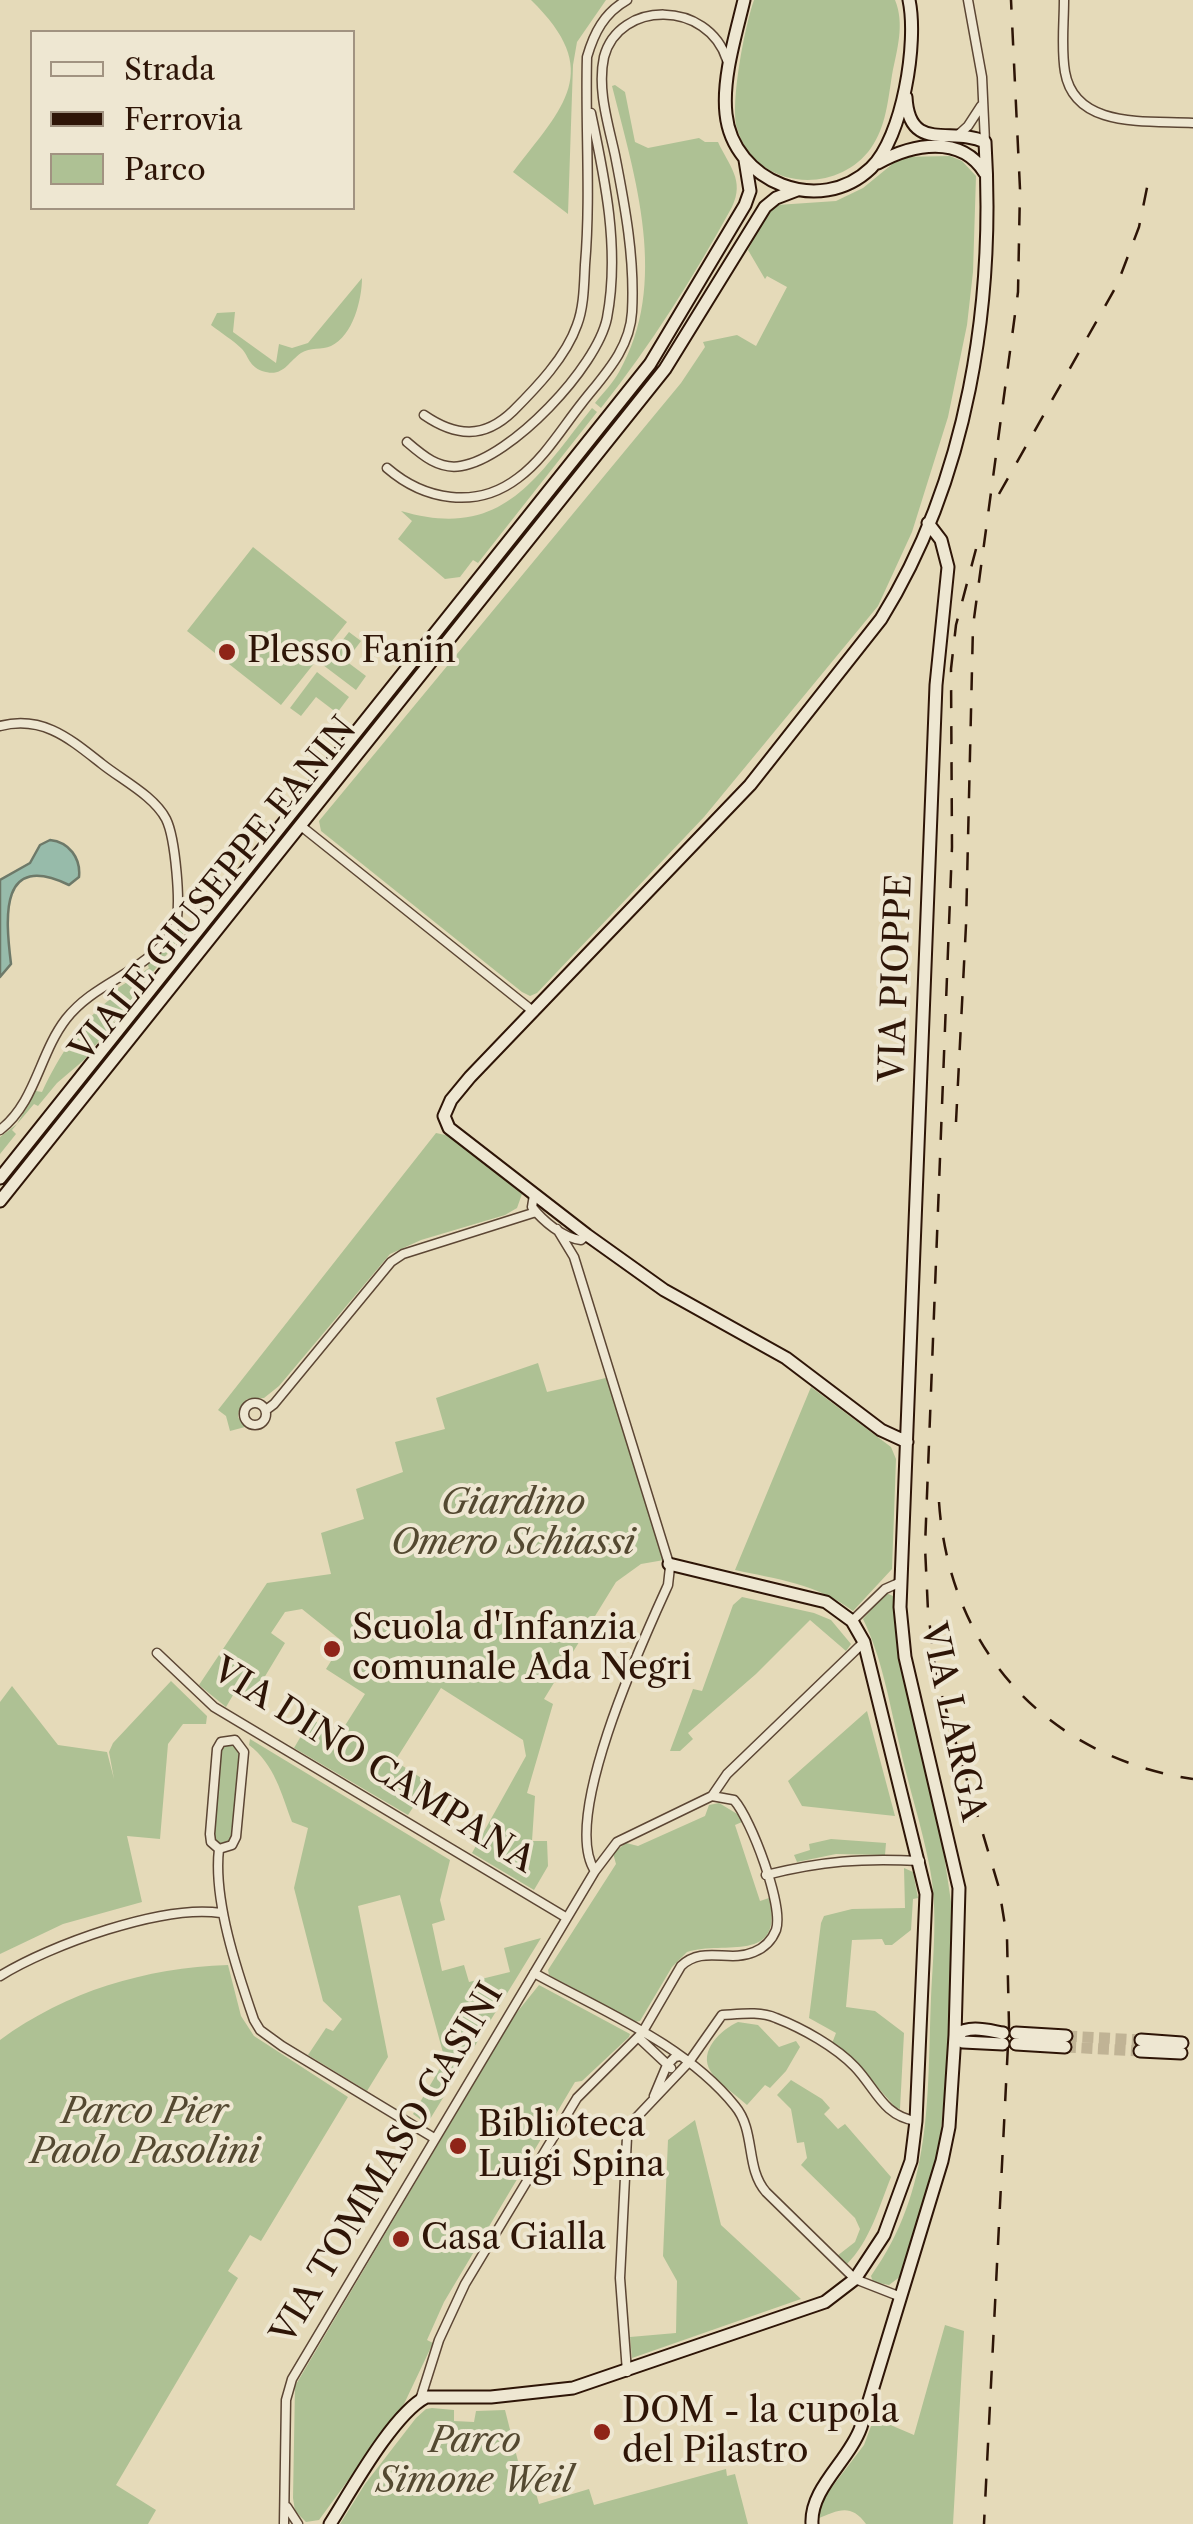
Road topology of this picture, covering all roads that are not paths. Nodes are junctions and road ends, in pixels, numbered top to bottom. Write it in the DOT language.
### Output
graph roads {
  1 [pos="627,0"];
  2 [pos="744,0"];
  3 [pos="909,0"];
  4 [pos="968,0"];
  5 [pos="1064,0"];
  6 [pos="730,70"];
  7 [pos="906,72"];
  8 [pos="586,89"];
  9 [pos="983,102"];
  10 [pos="1193,122"];
  11 [pos="958,135"];
  12 [pos="985,142"];
  13 [pos="964,150"];
  14 [pos="745,160"];
  15 [pos="874,165"];
  16 [pos="987,176"];
  17 [pos="797,190"];
  18 [pos="424,415"];
  19 [pos="406,442"];
  20 [pos="387,468"];
  21 [pos="928,523"];
  22 [pos="457,605"];
  23 [pos="469,614"];
  24 [pos="0,726"];
  25 [pos="300,826"];
  26 [pos="534,1012"];
  27 [pos="0,1130"];
  28 [pos="0,1178"];
  29 [pos="534,1195"];
  30 [pos="0,1201"];
  31 [pos="536,1212"];
  32 [pos="557,1229"];
  33 [pos="587,1235"];
  34 [pos="266,1410"];
  35 [pos="907,1442"];
  36 [pos="670,1564"];
  37 [pos="901,1582"];
  38 [pos="852,1621"];
  39 [pos="864,1642"];
  40 [pos="157,1653"];
  41 [pos="712,1796"];
  42 [pos="219,1850"];
  43 [pos="920,1862"];
  44 [pos="594,1871"];
  45 [pos="766,1875"];
  46 [pos="221,1913"];
  47 [pos="567,1918"];
  48 [pos="534,1973"];
  49 [pos="0,1976"];
  50 [pos="640,2035"];
  51 [pos="955,2036"];
  52 [pos="1066,2042"];
  53 [pos="1140,2046"];
  54 [pos="1182,2048"];
  55 [pos="680,2056"];
  56 [pos="690,2062"];
  57 [pos="668,2065"];
  58 [pos="678,2075"];
  59 [pos="648,2107"];
  60 [pos="916,2121"];
  61 [pos="434,2138"];
  62 [pos="855,2279"];
  63 [pos="900,2299"];
  64 [pos="626,2372"];
  65 [pos="420,2400"];
  66 [pos="286,2502"];
  67 [pos="284,2524"];
  68 [pos="298,2524"];
  69 [pos="330,2524"];
  70 [pos="812,2524"];
  1 -- 8 [label="street"];
  2 -- 6 [label="street"];
  3 -- 7 [label="street"];
  4 -- 9 [label="street"];
  5 -- 10 [label="street"];
  6 -- 14 [label="street"];
  6 -- 20 [label="street"];
  7 -- 11 [label="street"];
  7 -- 15 [label="street"];
  8 -- 18 [label="street"];
  8 -- 19 [label="street"];
  9 -- 11 [label="street"];
  9 -- 12 [label="street"];
  11 -- 12 [label="street"];
  12 -- 13 [label="street"];
  12 -- 16 [label="street"];
  13 -- 15 [label="street"];
  13 -- 16 [label="street"];
  14 -- 17 [label="street"];
  14 -- 22 [label="street, VIALE GIUSEPPE FANIN"];
  15 -- 17 [label="street"];
  16 -- 21 [label="street"];
  17 -- 23 [label="street, VIALE GIUSEPPE FANIN"];
  21 -- 26 [label="street"];
  21 -- 35 [label="street, VIA PIOPPE"];
  22 -- 23 [label="street"];
  22 -- 28 [label="street, VIALE GIUSEPPE FANIN"];
  23 -- 25 [label="street, VIALE GIUSEPPE FANIN"];
  24 -- 27 [label="street"];
  25 -- 26 [label="street"];
  25 -- 30 [label="street, VIALE GIUSEPPE FANIN"];
  26 -- 29 [label="street"];
  29 -- 31 [label="street"];
  29 -- 33 [label="street"];
  31 -- 32 [label="street"];
  31 -- 34 [label="street"];
  32 -- 33 [label="street"];
  32 -- 36 [label="street"];
  33 -- 35 [label="street"];
  35 -- 37 [label="street, VIA LARGA"];
  36 -- 38 [label="street"];
  36 -- 44 [label="street"];
  37 -- 38 [label="street"];
  37 -- 51 [label="street, VIA LARGA"];
  38 -- 39 [label="street"];
  39 -- 41 [label="street"];
  39 -- 43 [label="street"];
  40 -- 47 [label="street, VIA DINO CAMPANA"];
  41 -- 44 [label="street, VIA TOMMASO CASINI"];
  41 -- 45 [label="street"];
  42 -- 42 [label="street"];
  42 -- 46 [label="street"];
  43 -- 45 [label="street"];
  43 -- 60 [label="street"];
  44 -- 47 [label="street, VIA TOMMASO CASINI"];
  45 -- 50 [label="street"];
  46 -- 49 [label="street"];
  46 -- 61 [label="street"];
  47 -- 48 [label="street, VIA TOMMASO CASINI"];
  48 -- 50 [label="street"];
  48 -- 61 [label="street, VIA TOMMASO CASINI"];
  50 -- 55 [label="street"];
  50 -- 57 [label="street"];
  50 -- 65 [label="street"];
  51 -- 52 [label="street"];
  51 -- 63 [label="street, VIA LARGA"];
  53 -- 54 [label="street"];
  55 -- 56 [label="street"];
  55 -- 57 [label="street"];
  56 -- 58 [label="street"];
  56 -- 60 [label="street"];
  56 -- 62 [label="street"];
  57 -- 58 [label="street"];
  57 -- 59 [label="street"];
  58 -- 59 [label="street"];
  59 -- 64 [label="street"];
  60 -- 62 [label="street"];
  61 -- 66 [label="street, VIA TOMMASO CASINI"];
  62 -- 63 [label="street"];
  62 -- 64 [label="street"];
  63 -- 70 [label="street, VIA LARGA"];
  64 -- 65 [label="street"];
  65 -- 69 [label="street"];
  66 -- 67 [label="street, VIA TOMMASO CASINI"];
  66 -- 68 [label="street, VIA TOMMASO CASINI"];
}
